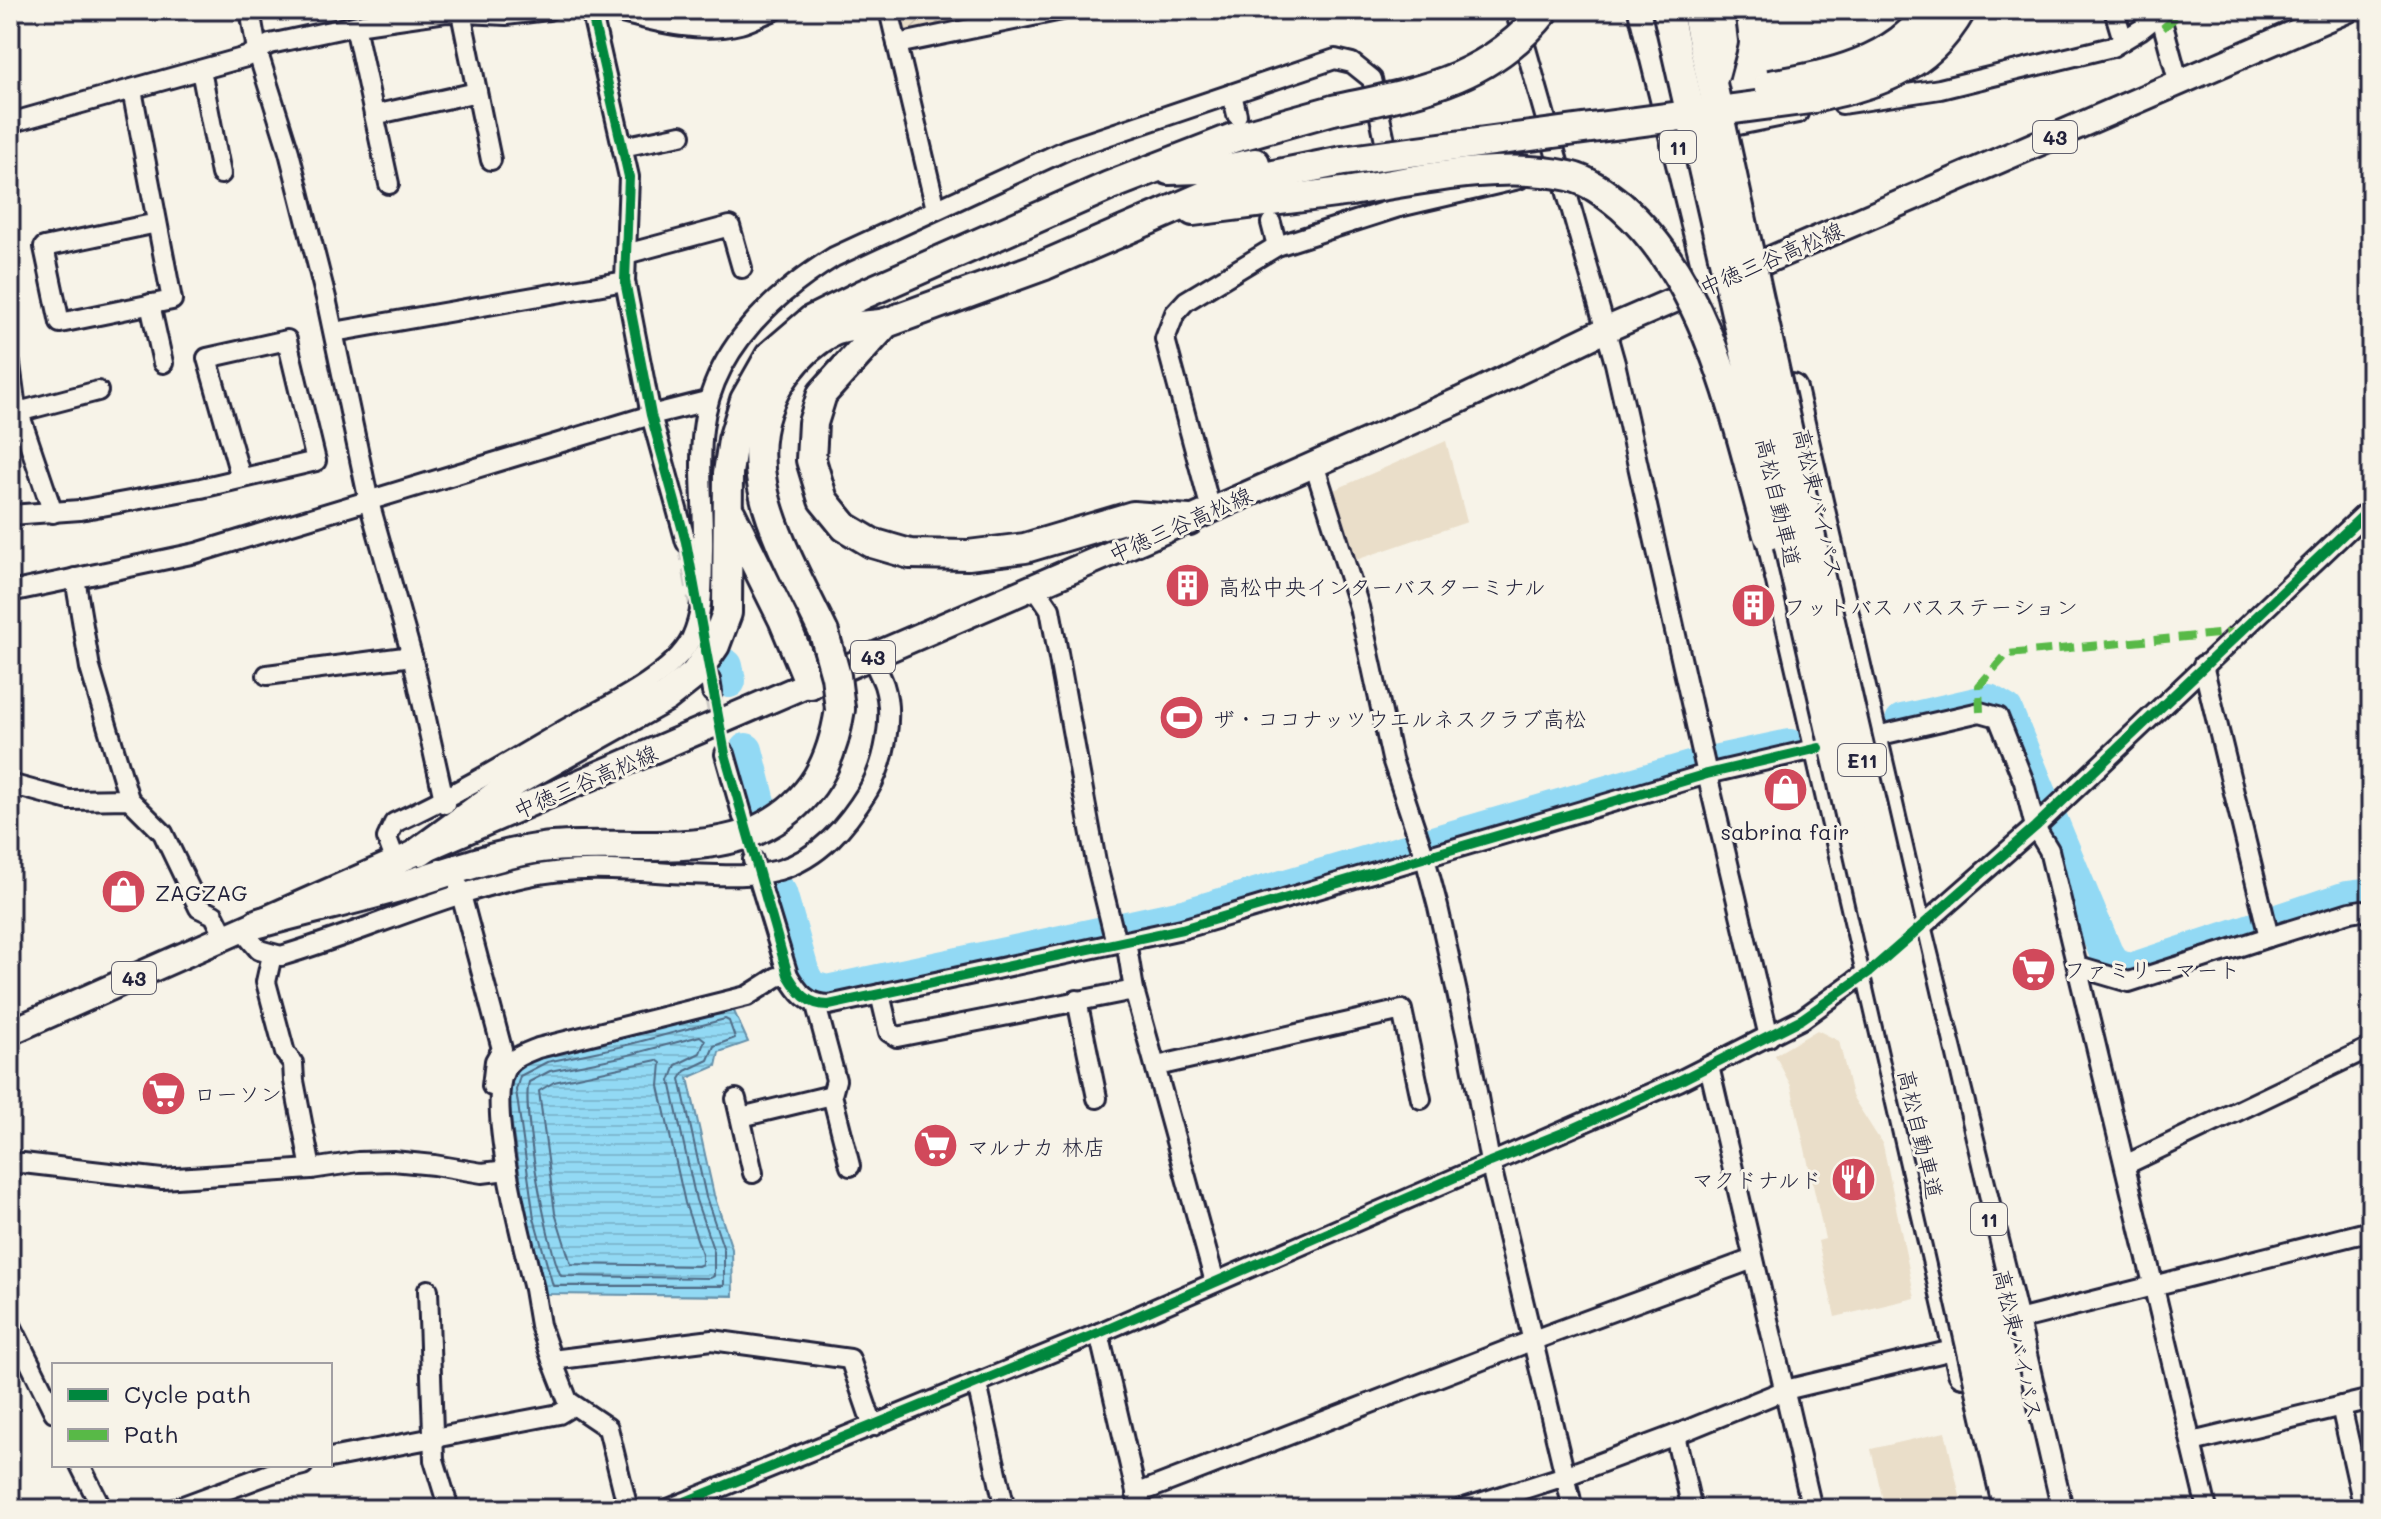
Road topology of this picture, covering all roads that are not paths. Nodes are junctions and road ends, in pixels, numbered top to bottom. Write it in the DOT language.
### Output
graph roads {
  1 [pos="250,10"];
  2 [pos="548,10"];
  3 [pos="591,10"];
  4 [pos="610,10"];
  5 [pos="775,10"];
  6 [pos="889,10"];
  7 [pos="1062,10"];
  8 [pos="1515,10"];
  9 [pos="1545,10"];
  10 [pos="1643,10"];
  11 [pos="1667,10"];
  12 [pos="1696,10"];
  13 [pos="1707,10"];
  14 [pos="1719,10"];
  15 [pos="1929,10"];
  16 [pos="1961,10"];
  17 [pos="1973,10"];
  18 [pos="2114,10"];
  19 [pos="2347,10"];
  20 [pos="2159,12"];
  21 [pos="461,13"];
  22 [pos="654,16"];
  23 [pos="363,20"];
  24 [pos="2123,40"];
  25 [pos="897,44"];
  26 [pos="257,50"];
  27 [pos="201,70"];
  28 [pos="1712,84"];
  29 [pos="2179,84"];
  30 [pos="132,90"];
  31 [pos="477,92"];
  32 [pos="1232,94"];
  33 [pos="1880,96"];
  34 [pos="374,115"];
  35 [pos="1237,115"];
  36 [pos="10,123"];
  37 [pos="1733,126"];
  38 [pos="681,135"];
  39 [pos="622,147"];
  40 [pos="1342,153"];
  41 [pos="491,160"];
  42 [pos="1560,170"];
  43 [pos="1153,171"];
  44 [pos="221,174"];
  45 [pos="389,184"];
  46 [pos="1399,207"];
  47 [pos="936,209"];
  48 [pos="1166,214"];
  49 [pos="157,223"];
  50 [pos="1271,223"];
  51 [pos="1277,246"];
  52 [pos="626,254"];
  53 [pos="1763,262"];
  54 [pos="742,268"];
  55 [pos="625,281"];
  56 [pos="1712,284"];
  57 [pos="150,304"];
  58 [pos="886,323"];
  59 [pos="1605,330"];
  60 [pos="334,332"];
  61 [pos="163,363"];
  62 [pos="10,364"];
  63 [pos="98,391"];
  64 [pos="707,401"];
  65 [pos="18,412"];
  66 [pos="651,415"];
  67 [pos="1314,464"];
  68 [pos="241,478"];
  69 [pos="369,502"];
  70 [pos="726,503"];
  71 [pos="2371,508"];
  72 [pos="53,513"];
  73 [pos="10,515"];
  74 [pos="1200,515"];
  75 [pos="686,542"];
  76 [pos="75,578"];
  77 [pos="1035,587"];
  78 [pos="10,592"];
  79 [pos="412,656"];
  80 [pos="872,657"];
  81 [pos="2203,665"];
  82 [pos="267,675"];
  83 [pos="810,684"];
  84 [pos="1872,737"];
  85 [pos="1819,748"];
  86 [pos="725,754"];
  87 [pos="1706,768"];
  88 [pos="10,784"];
  89 [pos="129,799"];
  90 [pos="445,802"];
  91 [pos="743,817"];
  92 [pos="2037,824"];
  93 [pos="1852,829"];
  94 [pos="1422,850"];
  95 [pos="408,857"];
  96 [pos="755,867"];
  97 [pos="459,891"];
  98 [pos="2371,914"];
  99 [pos="242,930"];
  100 [pos="1917,930"];
  101 [pos="2267,930"];
  102 [pos="1117,937"];
  103 [pos="272,955"];
  104 [pos="2078,967"];
  105 [pos="1869,972"];
  106 [pos="788,975"];
  107 [pos="1134,990"];
  108 [pos="880,994"];
  109 [pos="1077,1000"];
  110 [pos="816,1005"];
  111 [pos="10,1032"];
  112 [pos="1769,1037"];
  113 [pos="2371,1047"];
  114 [pos="1157,1066"];
  115 [pos="1709,1066"];
  116 [pos="832,1095"];
  117 [pos="1097,1098"];
  118 [pos="1421,1099"];
  119 [pos="504,1139"];
  120 [pos="1490,1162"];
  121 [pos="10,1164"];
  122 [pos="2125,1165"];
  123 [pos="850,1166"];
  124 [pos="311,1169"];
  125 [pos="507,1170"];
  126 [pos="753,1173"];
  127 [pos="2371,1231"];
  128 [pos="1753,1259"];
  129 [pos="1215,1282"];
  130 [pos="2154,1286"];
  131 [pos="428,1290"];
  132 [pos="2014,1321"];
  133 [pos="10,1323"];
  134 [pos="1099,1333"];
  135 [pos="1531,1341"];
  136 [pos="1957,1349"];
  137 [pos="552,1360"];
  138 [pos="977,1384"];
  139 [pos="1785,1390"];
  140 [pos="2371,1399"];
  141 [pos="568,1401"];
  142 [pos="2341,1406"];
  143 [pos="52,1408"];
  144 [pos="873,1426"];
  145 [pos="1675,1435"];
  146 [pos="433,1440"];
  147 [pos="2192,1442"];
  148 [pos="332,1458"];
  149 [pos="81,1467"];
  150 [pos="295,1467"];
  151 [pos="1565,1476"];
  152 [pos="1138,1502"];
  153 [pos="102,1509"];
  154 [pos="175,1509"];
  155 [pos="449,1509"];
  156 [pos="628,1509"];
  157 [pos="668,1509"];
  158 [pos="1005,1509"];
  159 [pos="1461,1509"];
  160 [pos="1573,1509"];
  161 [pos="1692,1509"];
  162 [pos="1812,1509"];
  163 [pos="1994,1509"];
  164 [pos="2008,1509"];
  165 [pos="2035,1509"];
  166 [pos="2058,1509"];
  167 [pos="2207,1509"];
  168 [pos="2364,1509"];
  1 -- 26 [label="street"];
  2 -- 21 [label="street"];
  3 -- 39 [label="street"];
  4 -- 22 [label="street"];
  5 -- 22 [label="street"];
  6 -- 25 [label="street"];
  7 -- 25 [label="street"];
  8 -- 42 [label="street"];
  9 -- 43 [label="highway, bridge"];
  10 -- 56 [label="highway, 11"];
  11 -- 93 [label="highway, 高松自動車道 / E11, bridge"];
  12 -- 28 [label="highway, 高松自動車道 / E11, bridge"];
  13 -- 37 [label="highway, 高松東バイパス / 11"];
  14 -- 28 [label="highway, bridge"];
  15 -- 40 [label="highway, bridge"];
  16 -- 40 [label="highway, bridge"];
  17 -- 33 [label="street"];
  18 -- 24 [label="street"];
  19 -- 29 [label="main road, 中徳三谷高松線 / 43"];
  20 -- 24 [label="street"];
  20 -- 29 [label="street"];
  21 -- 23 [label="street"];
  21 -- 31 [label="street"];
  23 -- 26 [label="street"];
  23 -- 34 [label="street"];
  24 -- 33 [label="street"];
  25 -- 47 [label="street"];
  26 -- 27 [label="street"];
  26 -- 60 [label="street"];
  27 -- 30 [label="street"];
  27 -- 44 [label="street"];
  28 -- 165 [label="highway, 高松自動車道 / E11, bridge"];
  29 -- 53 [label="main road, 中徳三谷高松線 / 43"];
  30 -- 36 [label="street"];
  30 -- 49 [label="street"];
  31 -- 34 [label="street"];
  31 -- 41 [label="street"];
  32 -- 35 [label="street"];
  32 -- 46 [label="street"];
  32 -- 47 [label="street"];
  33 -- 37 [label="street"];
  34 -- 45 [label="street"];
  37 -- 53 [label="highway, 高松東バイパス / 11"];
  38 -- 39 [label="street"];
  39 -- 52 [label="street"];
  40 -- 43 [label="highway"];
  40 -- 48 [label="highway"];
  42 -- 46 [label="street"];
  42 -- 59 [label="street"];
  43 -- 70 [label="highway"];
  46 -- 51 [label="street"];
  47 -- 64 [label="street"];
  48 -- 58 [label="highway"];
  48 -- 93 [label="highway, bridge"];
  49 -- 57 [label="street"];
  49 -- 57 [label="street"];
  50 -- 51 [label="street"];
  51 -- 74 [label="street"];
  52 -- 54 [label="street"];
  52 -- 55 [label="street"];
  53 -- 56 [label="main road, 中徳三谷高松線 / 43"];
  53 -- 84 [label="highway, 高松東バイパス / 11"];
  55 -- 60 [label="street"];
  55 -- 66 [label="street"];
  56 -- 59 [label="main road, 中徳三谷高松線 / 43"];
  56 -- 85 [label="highway, 11"];
  57 -- 61 [label="street"];
  58 -- 74 [label="highway"];
  58 -- 99 [label="highway, bridge"];
  59 -- 67 [label="main road, 中徳三谷高松線 / 43"];
  59 -- 87 [label="street"];
  60 -- 69 [label="street"];
  62 -- 65 [label="street"];
  63 -- 65 [label="street"];
  64 -- 66 [label="street"];
  64 -- 90 [label="street"];
  65 -- 72 [label="street"];
  66 -- 69 [label="street"];
  66 -- 75 [label="street"];
  67 -- 74 [label="main road, 中徳三谷高松線 / 43"];
  67 -- 94 [label="street"];
  68 -- 68 [label="street"];
  68 -- 72 [label="street"];
  69 -- 76 [label="street"];
  69 -- 79 [label="street"];
  70 -- 83 [label="highway"];
  70 -- 95 [label="highway"];
  71 -- 81 [label="street"];
  72 -- 73 [label="street"];
  74 -- 77 [label="main road, 中徳三谷高松線 / 43"];
  76 -- 78 [label="street"];
  76 -- 89 [label="street"];
  77 -- 80 [label="main road, 中徳三谷高松線 / 43"];
  77 -- 102 [label="street"];
  79 -- 82 [label="street"];
  79 -- 90 [label="street"];
  80 -- 83 [label="main road, 中徳三谷高松線 / 43"];
  80 -- 96 [label="street"];
  81 -- 92 [label="street"];
  81 -- 101 [label="street"];
  83 -- 95 [label="main road, 中徳三谷高松線 / 43"];
  84 -- 92 [label="street"];
  84 -- 100 [label="highway, 高松東バイパス / 11"];
  85 -- 87 [label="street"];
  85 -- 105 [label="highway, 11"];
  86 -- 91 [label="street"];
  87 -- 94 [label="street"];
  87 -- 112 [label="street"];
  88 -- 89 [label="street"];
  89 -- 99 [label="street"];
  90 -- 95 [label="street"];
  92 -- 100 [label="street"];
  92 -- 104 [label="street"];
  93 -- 164 [label="highway, 高松自動車道 / E11, bridge"];
  94 -- 102 [label="street"];
  94 -- 120 [label="street"];
  95 -- 99 [label="main road, 中徳三谷高松線 / 43"];
  96 -- 97 [label="street"];
  96 -- 106 [label="street"];
  97 -- 103 [label="street"];
  97 -- 119 [label="street"];
  98 -- 101 [label="street"];
  99 -- 103 [label="street"];
  99 -- 111 [label="main road, 中徳三谷高松線 / 43"];
  100 -- 105 [label="street"];
  100 -- 132 [label="highway, 高松東バイパス / 11"];
  101 -- 104 [label="street"];
  102 -- 107 [label="street"];
  102 -- 108 [label="street"];
  103 -- 124 [label="street"];
  104 -- 122 [label="street"];
  105 -- 112 [label="street"];
  105 -- 136 [label="highway, 11"];
  106 -- 110 [label="street"];
  106 -- 119 [label="street"];
  107 -- 109 [label="street"];
  107 -- 114 [label="street"];
  108 -- 109 [label="street"];
  108 -- 110 [label="street"];
  109 -- 117 [label="street"];
  110 -- 116 [label="street"];
  112 -- 115 [label="street"];
  113 -- 122 [label="street"];
  114 -- 118 [label="street"];
  114 -- 129 [label="street"];
  115 -- 120 [label="street"];
  115 -- 128 [label="street"];
  116 -- 123 [label="street"];
  116 -- 126 [label="street"];
  119 -- 125 [label="street"];
  120 -- 129 [label="street"];
  120 -- 135 [label="street"];
  121 -- 124 [label="street"];
  122 -- 130 [label="street"];
  124 -- 125 [label="street"];
  125 -- 137 [label="street"];
  127 -- 130 [label="street"];
  128 -- 135 [label="street"];
  128 -- 139 [label="street"];
  129 -- 134 [label="street"];
  130 -- 132 [label="street"];
  130 -- 147 [label="street"];
  131 -- 146 [label="street"];
  132 -- 166 [label="highway, 高松東バイパス / 11"];
  133 -- 143 [label="street"];
  134 -- 138 [label="street"];
  134 -- 152 [label="street"];
  135 -- 151 [label="street"];
  135 -- 152 [label="street"];
  136 -- 139 [label="street"];
  136 -- 163 [label="highway, 11"];
  137 -- 141 [label="street"];
  137 -- 144 [label="street"];
  138 -- 144 [label="street"];
  138 -- 158 [label="street"];
  139 -- 145 [label="street"];
  139 -- 162 [label="street"];
  140 -- 142 [label="street"];
  141 -- 146 [label="street"];
  141 -- 156 [label="street"];
  142 -- 147 [label="street"];
  142 -- 168 [label="street"];
  144 -- 157 [label="street"];
  145 -- 151 [label="street"];
  145 -- 161 [label="street"];
  146 -- 148 [label="street"];
  146 -- 155 [label="street"];
  147 -- 167 [label="street"];
  149 -- 153 [label="street"];
  150 -- 154 [label="street"];
  151 -- 159 [label="street"];
  151 -- 160 [label="street"];
}
